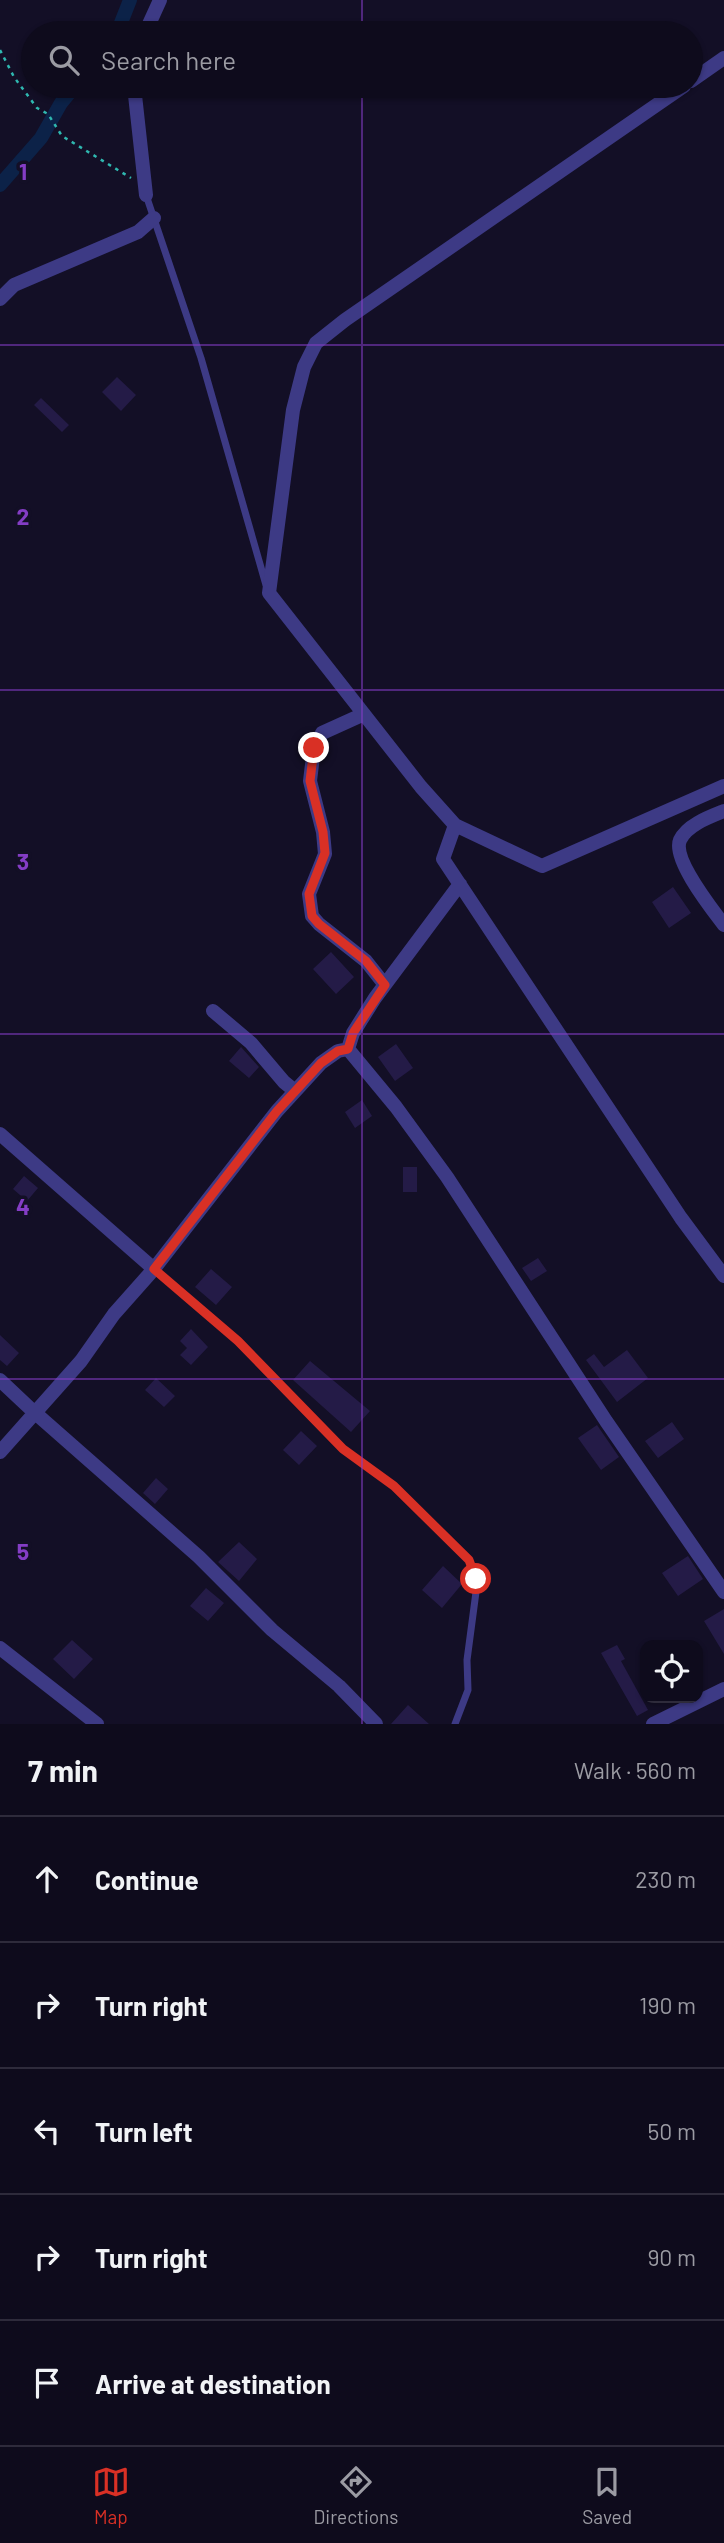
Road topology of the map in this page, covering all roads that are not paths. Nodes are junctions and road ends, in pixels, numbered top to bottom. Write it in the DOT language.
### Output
graph roads {
  1 [pos="160,0"];
  2 [pos="150,21"];
  3 [pos="724,58"];
  4 [pos="703,73"];
  5 [pos="135,98"];
  6 [pos="667,98"];
  7 [pos="146,195"];
  8 [pos="154,218"];
  9 [pos="0,299"];
  10 [pos="269,593"];
  11 [pos="364,714"];
  12 [pos="724,786"];
  13 [pos="724,811"];
  14 [pos="455,825"];
  15 [pos="460,884"];
  16 [pos="724,925"];
  17 [pos="385,985"];
  18 [pos="213,1011"];
  19 [pos="348,1049"];
  20 [pos="295,1091"];
  21 [pos="0,1134"];
  22 [pos="154,1269"];
  23 [pos="724,1276"];
  24 [pos="0,1380"];
  25 [pos="34,1413"];
  26 [pos="0,1452"];
  27 [pos="724,1592"];
  28 [pos="0,1648"];
  29 [pos="724,1689"];
  30 [pos="97,1724"];
  31 [pos="376,1724"];
  32 [pos="455,1724"];
  33 [pos="653,1724"];
  1 -- 2 [label="street"];
  3 -- 4 [label="street"];
  5 -- 7 [label="street"];
  6 -- 10 [label="street"];
  7 -- 8 [label="lane"];
  8 -- 9 [label="street"];
  8 -- 10 [label="lane"];
  10 -- 11 [label="street"];
  11 -- 14 [label="street"];
  11 -- 17 [label="street"];
  12 -- 14 [label="street"];
  13 -- 16 [label="street"];
  14 -- 15 [label="street"];
  15 -- 17 [label="street"];
  15 -- 23 [label="street"];
  17 -- 19 [label="street"];
  18 -- 20 [label="street"];
  19 -- 20 [label="street"];
  19 -- 27 [label="street"];
  20 -- 22 [label="street"];
  21 -- 22 [label="street"];
  22 -- 25 [label="street"];
  22 -- 32 [label="lane"];
  24 -- 25 [label="street"];
  25 -- 26 [label="street"];
  25 -- 31 [label="street"];
  28 -- 30 [label="street"];
  29 -- 33 [label="street"];
}
